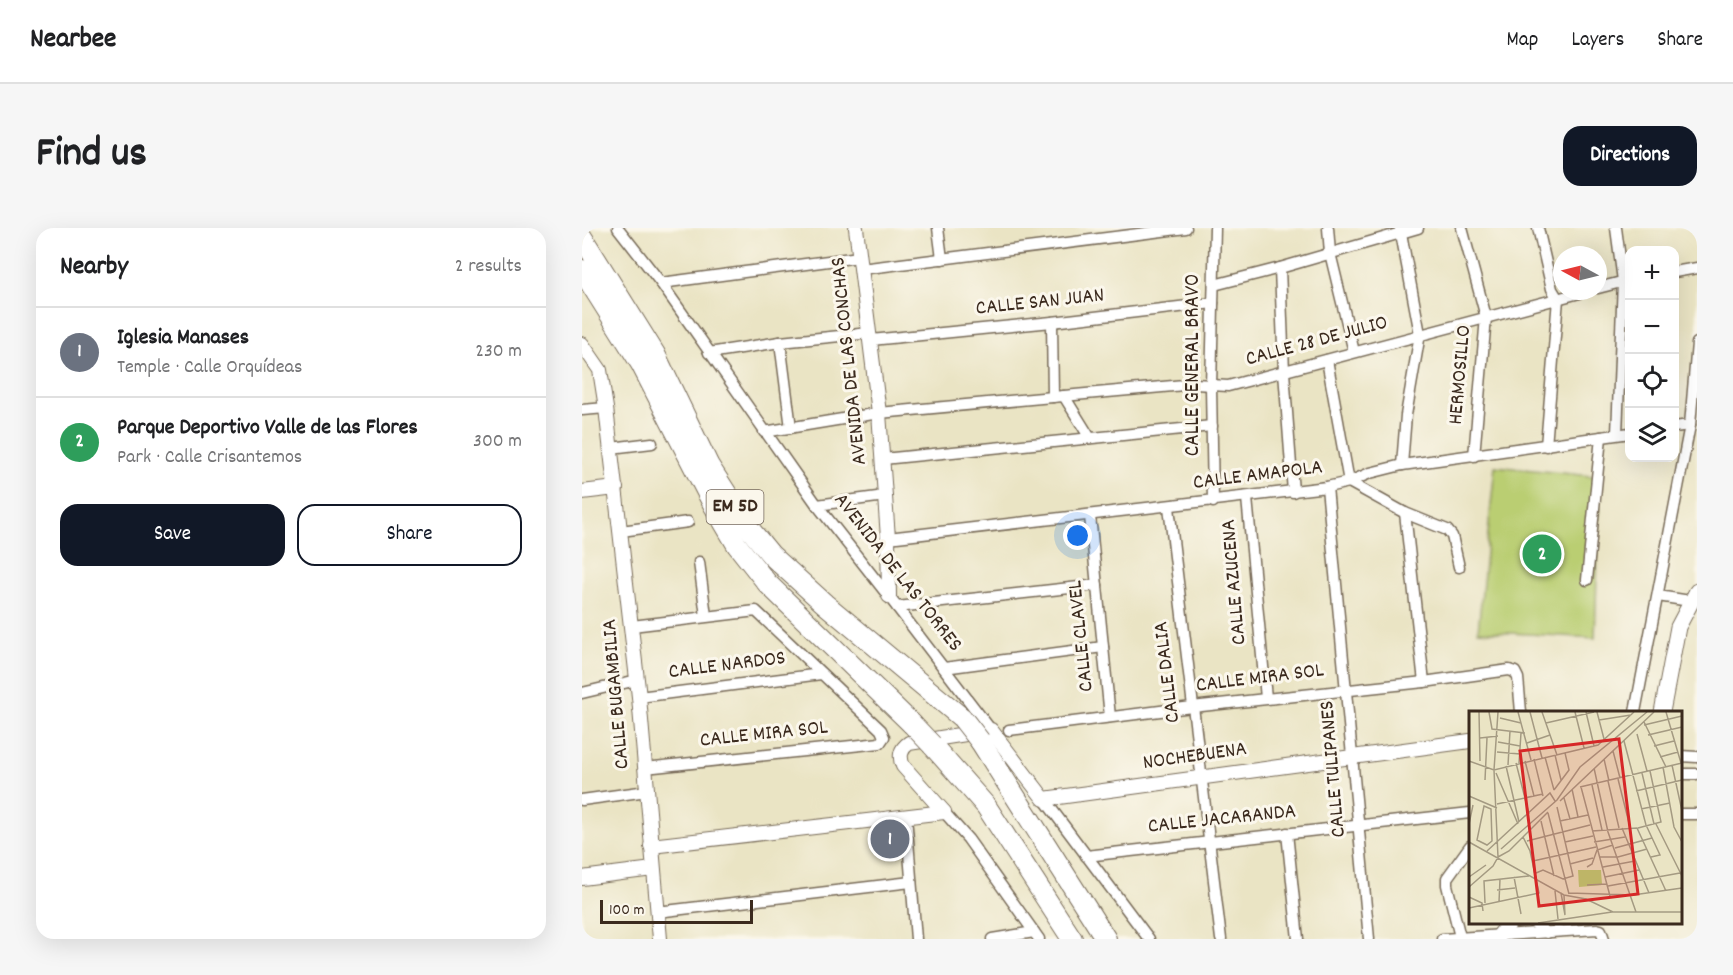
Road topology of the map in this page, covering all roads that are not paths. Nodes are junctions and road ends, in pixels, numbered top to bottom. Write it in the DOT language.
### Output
graph roads {
  1 [pos="618,228"];
  2 [pos="856,228"];
  3 [pos="938,228"];
  4 [pos="1186,228"];
  5 [pos="1215,228"];
  6 [pos="1328,228"];
  7 [pos="1418,228"];
  8 [pos="1462,228"];
  9 [pos="1538,228"];
  10 [pos="1616,228"];
  11 [pos="1400,230"];
  12 [pos="1122,233"];
  13 [pos="582,237"];
  14 [pos="1330,253"];
  15 [pos="942,259"];
  16 [pos="860,263"];
  17 [pos="1280,268"];
  18 [pos="1697,268"];
  19 [pos="582,270"];
  20 [pos="1679,271"];
  21 [pos="1625,276"];
  22 [pos="1625,281"];
  23 [pos="661,283"];
  24 [pos="1214,285"];
  25 [pos="1607,286"];
  26 [pos="1553,290"];
  27 [pos="1625,298"];
  28 [pos="1553,299"];
  29 [pos="1558,300"];
  30 [pos="1213,303"];
  31 [pos="1486,317"];
  32 [pos="1052,322"];
  33 [pos="1420,334"];
  34 [pos="870,337"];
  35 [pos="780,342"];
  36 [pos="1697,343"];
  37 [pos="582,344"];
  38 [pos="1354,352"];
  39 [pos="709,353"];
  40 [pos="1327,360"];
  41 [pos="1284,372"];
  42 [pos="1212,386"];
  43 [pos="1059,396"];
  44 [pos="606,408"];
  45 [pos="582,410"];
  46 [pos="879,413"];
  47 [pos="1690,425"];
  48 [pos="1212,426"];
  49 [pos="1679,426"];
  50 [pos="790,428"];
  51 [pos="764,432"];
  52 [pos="1625,433"];
  53 [pos="1617,434"];
  54 [pos="1090,438"];
  55 [pos="1602,438"];
  56 [pos="652,443"];
  57 [pos="1545,446"];
  58 [pos="611,448"];
  59 [pos="1473,456"];
  60 [pos="883,459"];
  61 [pos="1402,465"];
  62 [pos="1349,482"];
  63 [pos="1327,487"];
  64 [pos="616,488"];
  65 [pos="582,492"];
  66 [pos="1293,492"];
  67 [pos="885,496"];
  68 [pos="1247,498"];
  69 [pos="1213,502"];
  70 [pos="817,505"];
  71 [pos="1168,507"];
  72 [pos="1405,513"];
  73 [pos="1090,516"];
  74 [pos="688,522"];
  75 [pos="621,531"];
  76 [pos="888,538"];
  77 [pos="699,562"];
  78 [pos="1459,567"];
  79 [pos="1587,580"];
  80 [pos="1097,585"];
  81 [pos="1658,596"];
  82 [pos="1693,596"];
  83 [pos="893,601"];
  84 [pos="706,616"];
  85 [pos="632,626"];
  86 [pos="1103,647"];
  87 [pos="944,668"];
  88 [pos="820,674"];
  89 [pos="637,680"];
  90 [pos="1424,682"];
  91 [pos="1346,689"];
  92 [pos="582,693"];
  93 [pos="639,696"];
  94 [pos="1266,698"];
  95 [pos="1192,706"];
  96 [pos="1521,711"];
  97 [pos="1635,711"];
  98 [pos="1662,711"];
  99 [pos="1110,717"];
  100 [pos="1009,730"];
  101 [pos="985,735"];
  102 [pos="1469,741"];
  103 [pos="1682,756"];
  104 [pos="1697,757"];
  105 [pos="1352,759"];
  106 [pos="645,768"];
  107 [pos="1200,777"];
  108 [pos="646,791"];
  109 [pos="1044,799"];
  110 [pos="582,800"];
  111 [pos="944,812"];
  112 [pos="1469,813"];
  113 [pos="906,816"];
  114 [pos="1359,825"];
  115 [pos="1287,833"];
  116 [pos="1208,841"];
  117 [pos="651,846"];
  118 [pos="1469,847"];
  119 [pos="1086,855"];
  120 [pos="653,869"];
  121 [pos="582,878"];
  122 [pos="911,882"];
  123 [pos="657,912"];
  124 [pos="1508,924"];
  125 [pos="1536,924"];
  126 [pos="1547,933"];
  127 [pos="1036,935"];
  128 [pos="1602,935"];
  129 [pos="1453,938"];
  130 [pos="1498,938"];
  131 [pos="660,939"];
  132 [pos="916,939"];
  133 [pos="992,939"];
  134 [pos="1072,939"];
  135 [pos="1106,939"];
  136 [pos="1149,939"];
  137 [pos="1221,939"];
  138 [pos="1298,939"];
  139 [pos="1369,939"];
  140 [pos="1442,939"];
  1 -- 23 [label="street, AVENIDA DE LAS TORRES"];
  2 -- 16 [label="street, AVENIDA DE LAS CONCHAS"];
  3 -- 15 [label="street"];
  4 -- 12 [label="street"];
  5 -- 24 [label="street, CALLE GENERAL BRAVO"];
  6 -- 14 [label="street"];
  7 -- 11 [label="street"];
  8 -- 31 [label="street, HERMOSILLO"];
  9 -- 26 [label="street"];
  10 -- 21 [label="street"];
  11 -- 14 [label="street"];
  11 -- 33 [label="street"];
  12 -- 15 [label="street"];
  13 -- 101 [label="highway, EM 5D, bridge"];
  14 -- 17 [label="street"];
  14 -- 38 [label="street"];
  15 -- 16 [label="street"];
  16 -- 23 [label="street"];
  16 -- 34 [label="street, AVENIDA DE LAS CONCHAS"];
  17 -- 24 [label="street"];
  17 -- 41 [label="street"];
  18 -- 20 [label="street"];
  19 -- 134 [label="highway, EM 5D, bridge"];
  22 -- 25 [label="street"];
  23 -- 39 [label="street, AVENIDA DE LAS TORRES"];
  24 -- 30 [label="street, CALLE GENERAL BRAVO"];
  27 -- 53 [label="street"];
  28 -- 31 [label="street, CALLE 28 DE JULIO"];
  29 -- 57 [label="street"];
  30 -- 32 [label="street, CALLE SAN JUAN"];
  30 -- 42 [label="street, CALLE GENERAL BRAVO"];
  31 -- 33 [label="street, CALLE 28 DE JULIO"];
  31 -- 59 [label="street, HERMOSILLO"];
  32 -- 34 [label="street, CALLE SAN JUAN"];
  32 -- 43 [label="street"];
  33 -- 38 [label="street, CALLE 28 DE JULIO"];
  33 -- 61 [label="street"];
  34 -- 35 [label="street, CALLE SAN JUAN"];
  34 -- 46 [label="street, AVENIDA DE LAS CONCHAS"];
  35 -- 39 [label="street, CALLE SAN JUAN"];
  35 -- 50 [label="street"];
  36 -- 47 [label="street"];
  37 -- 44 [label="street, CALLE BUGAMBILIA"];
  38 -- 40 [label="street, CALLE 28 DE JULIO"];
  39 -- 51 [label="street, AVENIDA DE LAS TORRES"];
  40 -- 41 [label="street, CALLE 28 DE JULIO"];
  40 -- 62 [label="street"];
  41 -- 42 [label="street, CALLE 28 DE JULIO"];
  41 -- 66 [label="street"];
  42 -- 43 [label="street, CALLE 28 DE JULIO"];
  42 -- 48 [label="street, CALLE GENERAL BRAVO"];
  43 -- 46 [label="street, CALLE 28 DE JULIO"];
  43 -- 54 [label="street"];
  44 -- 45 [label="street"];
  44 -- 58 [label="street, CALLE BUGAMBILIA"];
  46 -- 50 [label="street, CALLE 28 DE JULIO"];
  46 -- 60 [label="street, AVENIDA DE LAS CONCHAS"];
  47 -- 49 [label="street"];
  47 -- 81 [label="street"];
  48 -- 54 [label="street"];
  48 -- 69 [label="street, CALLE GENERAL BRAVO"];
  50 -- 51 [label="street, CALLE 28 DE JULIO"];
  51 -- 70 [label="street, AVENIDA DE LAS TORRES"];
  52 -- 53 [label="street, CALLE AMAPOLA"];
  53 -- 55 [label="street, CALLE AMAPOLA"];
  54 -- 60 [label="street"];
  55 -- 57 [label="street, CALLE AMAPOLA"];
  55 -- 79 [label="street"];
  56 -- 58 [label="street"];
  57 -- 59 [label="street, CALLE AMAPOLA"];
  58 -- 64 [label="street, CALLE BUGAMBILIA"];
  59 -- 61 [label="street, CALLE AMAPOLA"];
  60 -- 67 [label="street, AVENIDA DE LAS CONCHAS"];
  61 -- 62 [label="street, CALLE AMAPOLA"];
  62 -- 63 [label="street, CALLE AMAPOLA"];
  62 -- 72 [label="street"];
  63 -- 66 [label="street, CALLE AMAPOLA"];
  63 -- 91 [label="street, CALLE TULIPANES"];
  64 -- 65 [label="street"];
  64 -- 75 [label="street, CALLE BUGAMBILIA"];
  66 -- 68 [label="street, CALLE AMAPOLA"];
  67 -- 70 [label="street"];
  67 -- 76 [label="street, AVENIDA DE LAS CONCHAS"];
  68 -- 69 [label="street, CALLE AMAPOLA"];
  68 -- 94 [label="street, CALLE AZUCENA"];
  69 -- 71 [label="street, CALLE AMAPOLA"];
  70 -- 83 [label="street, AVENIDA DE LAS TORRES"];
  71 -- 73 [label="street, CALLE AMAPOLA"];
  71 -- 95 [label="street, CALLE DALIA"];
  72 -- 78 [label="street"];
  72 -- 90 [label="street"];
  73 -- 76 [label="street, CALLE AMAPOLA"];
  73 -- 80 [label="street, CALLE CLAVEL"];
  74 -- 75 [label="street"];
  75 -- 85 [label="street, CALLE BUGAMBILIA"];
  76 -- 83 [label="street, AVENIDA DE LAS CONCHAS"];
  77 -- 84 [label="street"];
  80 -- 83 [label="street"];
  80 -- 86 [label="street, CALLE CLAVEL"];
  81 -- 82 [label="street"];
  81 -- 97 [label="street"];
  82 -- 98 [label="main road"];
  83 -- 87 [label="street, AVENIDA DE LAS TORRES"];
  84 -- 85 [label="street"];
  84 -- 88 [label="street"];
  85 -- 89 [label="street, CALLE BUGAMBILIA"];
  86 -- 87 [label="street"];
  86 -- 99 [label="street, CALLE CLAVEL"];
  87 -- 101 [label="street, AVENIDA DE LAS TORRES"];
  88 -- 93 [label="street, CALLE NARDOS"];
  88 -- 106 [label="street, CALLE MIRA SOL"];
  89 -- 92 [label="street"];
  89 -- 93 [label="street, CALLE BUGAMBILIA"];
  90 -- 91 [label="street, CALLE MIRA SOL"];
  90 -- 96 [label="street, CALLE MIRA SOL"];
  91 -- 94 [label="street, CALLE MIRA SOL"];
  91 -- 105 [label="street, CALLE TULIPANES"];
  93 -- 106 [label="street, CALLE BUGAMBILIA"];
  94 -- 95 [label="street, CALLE MIRA SOL"];
  95 -- 99 [label="street, CALLE MIRA SOL"];
  95 -- 107 [label="street, CALLE DALIA"];
  99 -- 100 [label="street, CALLE MIRA SOL"];
  101 -- 109 [label="street, AVENIDA DE LAS TORRES"];
  101 -- 111 [label="street"];
  101 -- 135 [label="highway, EM 5D"];
  102 -- 105 [label="street, NOCHEBUENA"];
  103 -- 104 [label="street"];
  105 -- 107 [label="street, NOCHEBUENA"];
  105 -- 114 [label="street, CALLE TULIPANES"];
  106 -- 108 [label="street, CALLE BUGAMBILIA"];
  107 -- 109 [label="street, NOCHEBUENA"];
  107 -- 116 [label="street, CALLE DALIA"];
  108 -- 110 [label="street"];
  108 -- 117 [label="street, CALLE BUGAMBILIA"];
  109 -- 119 [label="street, AVENIDA DE LAS TORRES"];
  111 -- 113 [label="street"];
  111 -- 127 [label="street"];
  112 -- 114 [label="street, CALLE JACARANDA"];
  113 -- 117 [label="street"];
  113 -- 122 [label="street"];
  114 -- 115 [label="street, CALLE JACARANDA"];
  114 -- 139 [label="street, CALLE TULIPANES"];
  115 -- 116 [label="street, CALLE JACARANDA"];
  115 -- 138 [label="street"];
  116 -- 119 [label="street, CALLE JACARANDA"];
  116 -- 137 [label="street, CALLE DALIA"];
  117 -- 120 [label="street, CALLE BUGAMBILIA"];
  118 -- 129 [label="street"];
  119 -- 136 [label="street, AVENIDA DE LAS TORRES"];
  120 -- 121 [label="street"];
  120 -- 123 [label="street, CALLE BUGAMBILIA"];
  122 -- 123 [label="street"];
  122 -- 132 [label="street"];
  123 -- 131 [label="street, CALLE BUGAMBILIA"];
  124 -- 130 [label="main road"];
  125 -- 126 [label="street"];
  126 -- 128 [label="street"];
  126 -- 130 [label="street"];
  127 -- 133 [label="street"];
  129 -- 130 [label="street"];
  129 -- 140 [label="street"];
}
